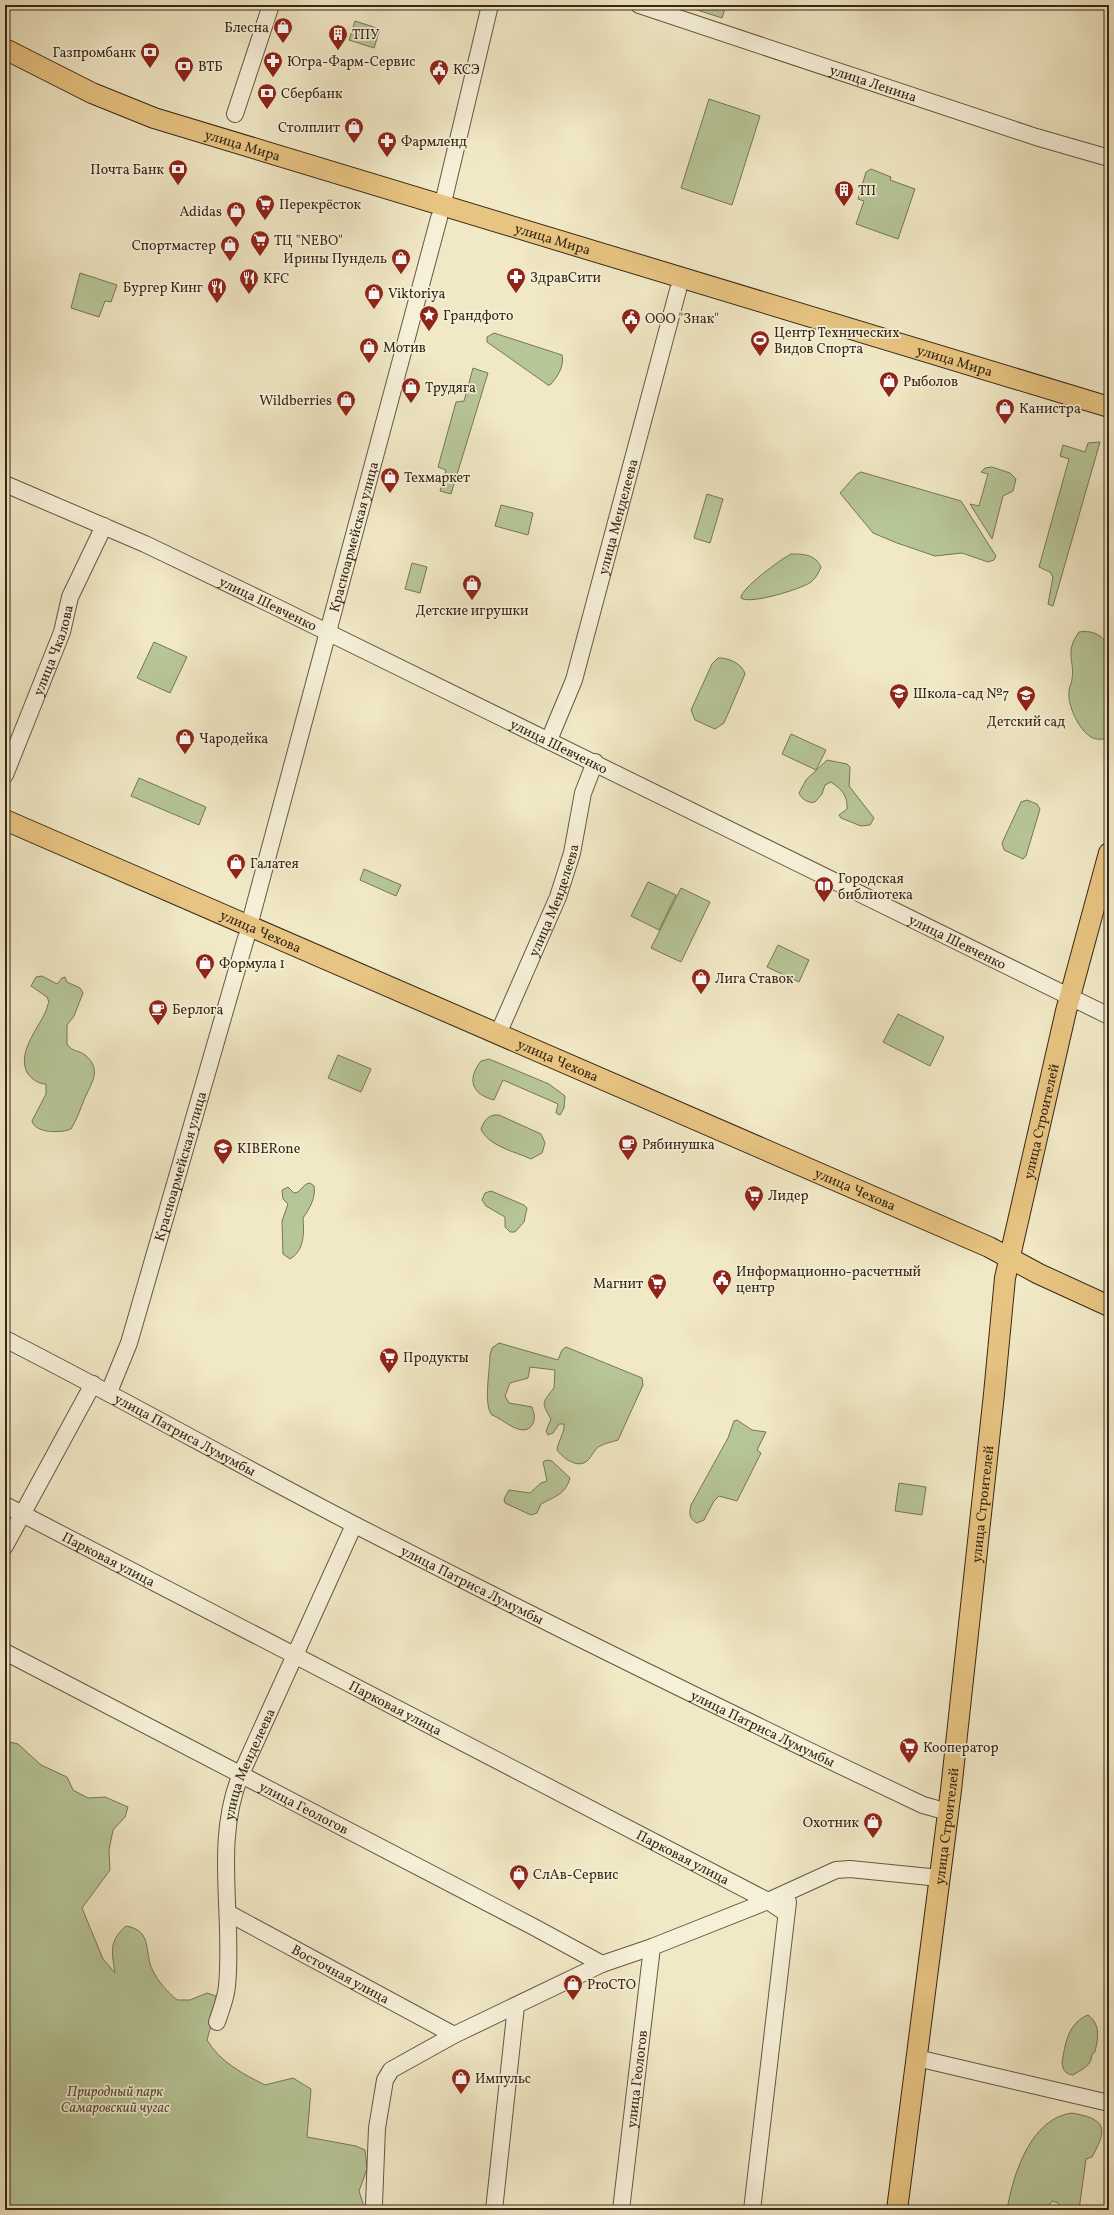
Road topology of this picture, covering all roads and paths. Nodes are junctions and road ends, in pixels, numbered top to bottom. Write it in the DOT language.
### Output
graph roads {
  1 [pos="271,5"];
  2 [pos="490,5"];
  3 [pos="639,5"];
  4 [pos="6,55"];
  5 [pos="235,114"];
  6 [pos="1109,158"];
  7 [pos="440,212"];
  8 [pos="680,284"];
  9 [pos="888,347"];
  10 [pos="1109,407"];
  11 [pos="1109,420"];
  12 [pos="5,484"];
  13 [pos="104,526"];
  14 [pos="327,632"];
  15 [pos="549,740"];
  16 [pos="595,762"];
  17 [pos="5,775"];
  18 [pos="5,820"];
  19 [pos="5,834"];
  20 [pos="1109,853"];
  21 [pos="1109,896"];
  22 [pos="248,932"];
  23 [pos="1075,999"];
  24 [pos="1109,1016"];
  25 [pos="495,1040"];
  26 [pos="1013,1265"];
  27 [pos="1109,1306"];
  28 [pos="1109,1313"];
  29 [pos="5,1339"];
  30 [pos="93,1384"];
  31 [pos="109,1392"];
  32 [pos="5,1505"];
  33 [pos="22,1514"];
  34 [pos="354,1525"];
  35 [pos="5,1546"];
  36 [pos="5,1652"];
  37 [pos="296,1657"];
  38 [pos="241,1774"];
  39 [pos="948,1812"];
  40 [pos="940,1878"];
  41 [pos="789,1892"];
  42 [pos="768,1901"];
  43 [pos="228,1913"];
  44 [pos="786,1913"];
  45 [pos="652,1947"];
  46 [pos="602,1964"];
  47 [pos="516,2006"];
  48 [pos="217,2022"];
  49 [pos="454,2036"];
  50 [pos="917,2058"];
  51 [pos="1109,2103"];
  52 [pos="374,2204"];
  53 [pos="494,2210"];
  54 [pos="622,2210"];
  55 [pos="752,2210"];
  56 [pos="897,2210"];
  1 -- 5 [label="street"];
  2 -- 7 [label="street, Красноармейская улица"];
  3 -- 6 [label="street, улица Ленина"];
  4 -- 7 [label="main road, улица Мира"];
  7 -- 8 [label="main road, улица Мира"];
  7 -- 14 [label="street, Красноармейская улица"];
  8 -- 9 [label="main road, улица Мира"];
  8 -- 15 [label="street, улица Менделеева"];
  9 -- 10 [label="main road, улица Мира"];
  9 -- 11 [label="main road, улица Мира"];
  12 -- 13 [label="street, улица Шевченко"];
  13 -- 14 [label="street, улица Шевченко"];
  13 -- 17 [label="street, улица Чкалова"];
  14 -- 15 [label="street, улица Шевченко"];
  14 -- 22 [label="street, Красноармейская улица"];
  15 -- 16 [label="street, улица Шевченко"];
  16 -- 23 [label="street, улица Шевченко"];
  16 -- 25 [label="street, улица Менделеева"];
  18 -- 22 [label="main road, улица Чехова"];
  19 -- 22 [label="main road, улица Чехова"];
  20 -- 23 [label="main road, улица Строителей"];
  21 -- 23 [label="main road, улица Строителей"];
  22 -- 25 [label="main road, улица Чехова"];
  22 -- 31 [label="street, Красноармейская улица"];
  23 -- 24 [label="street, улица Шевченко"];
  23 -- 26 [label="main road, улица Строителей"];
  25 -- 26 [label="main road, улица Чехова"];
  26 -- 27 [label="main road, улица Чехова"];
  26 -- 28 [label="main road, улица Чехова"];
  26 -- 39 [label="main road, улица Строителей"];
  29 -- 30 [label="street, улица Патриса Лумумбы"];
  30 -- 31 [label="street, улица Патриса Лумумбы"];
  30 -- 33 [label="street"];
  31 -- 34 [label="street, улица Патриса Лумумбы"];
  32 -- 33 [label="street, Парковая улица"];
  33 -- 35 [label="street"];
  33 -- 37 [label="street, Парковая улица"];
  34 -- 37 [label="street, улица Менделеева"];
  34 -- 39 [label="street, улица Патриса Лумумбы"];
  36 -- 38 [label="street, улица Геологов"];
  37 -- 38 [label="street, улица Менделеева"];
  37 -- 42 [label="street, Парковая улица"];
  38 -- 43 [label="street, улица Менделеева"];
  38 -- 46 [label="street, улица Геологов"];
  39 -- 40 [label="main road, улица Строителей"];
  40 -- 41 [label="street"];
  40 -- 50 [label="main road, улица Строителей"];
  41 -- 42 [label="street"];
  41 -- 44 [label="street"];
  42 -- 44 [label="street, Парковая улица"];
  42 -- 45 [label="street"];
  43 -- 48 [label="street, улица Менделеева"];
  43 -- 49 [label="street, Восточная улица"];
  44 -- 55 [label="street"];
  45 -- 46 [label="street"];
  45 -- 54 [label="street, улица Геологов"];
  46 -- 47 [label="street"];
  47 -- 49 [label="street"];
  47 -- 53 [label="street"];
  49 -- 52 [label="street"];
  50 -- 51 [label="street"];
  50 -- 56 [label="main road, улица Строителей"];
}
